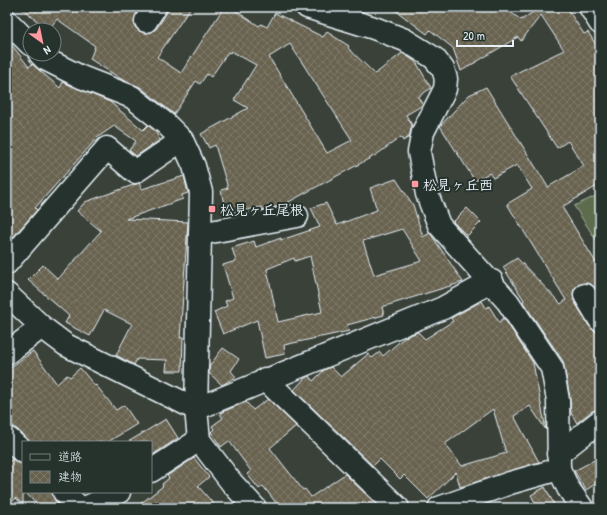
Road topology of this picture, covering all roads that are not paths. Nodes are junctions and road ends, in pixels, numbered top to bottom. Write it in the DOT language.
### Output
graph roads {
  1 [pos="307,7"];
  2 [pos="590,7"];
  3 [pos="7,22"];
  4 [pos="600,24"];
  5 [pos="22,36"];
  6 [pos="51,62"];
  7 [pos="182,140"];
  8 [pos="297,216"];
  9 [pos="200,234"];
  10 [pos="7,263"];
  11 [pos="492,282"];
  12 [pos="7,294"];
  13 [pos="585,295"];
  14 [pos="600,320"];
  15 [pos="42,327"];
  16 [pos="7,353"];
  17 [pos="265,379"];
  18 [pos="196,409"];
  19 [pos="600,421"];
  20 [pos="198,440"];
  21 [pos="559,462"];
  22 [pos="152,470"];
  23 [pos="65,493"];
  24 [pos="117,493"];
  25 [pos="80,508"];
  26 [pos="86,508"];
  27 [pos="255,508"];
  28 [pos="398,508"];
  29 [pos="439,508"];
  30 [pos="582,508"];
  1 -- 11 [label="street"];
  2 -- 4 [label="street"];
  3 -- 5 [label="street"];
  6 -- 7 [label="street"];
  7 -- 9 [label="street"];
  7 -- 10 [label="street"];
  8 -- 9 [label="street"];
  9 -- 18 [label="street"];
  11 -- 17 [label="street"];
  11 -- 21 [label="street"];
  12 -- 15 [label="street"];
  13 -- 14 [label="street"];
  15 -- 16 [label="street"];
  15 -- 18 [label="street"];
  17 -- 18 [label="street"];
  17 -- 28 [label="street"];
  18 -- 20 [label="street"];
  19 -- 21 [label="street"];
  20 -- 22 [label="street"];
  20 -- 27 [label="street"];
  21 -- 29 [label="street"];
  21 -- 30 [label="street"];
  23 -- 25 [label="street"];
  24 -- 26 [label="street"];
}
